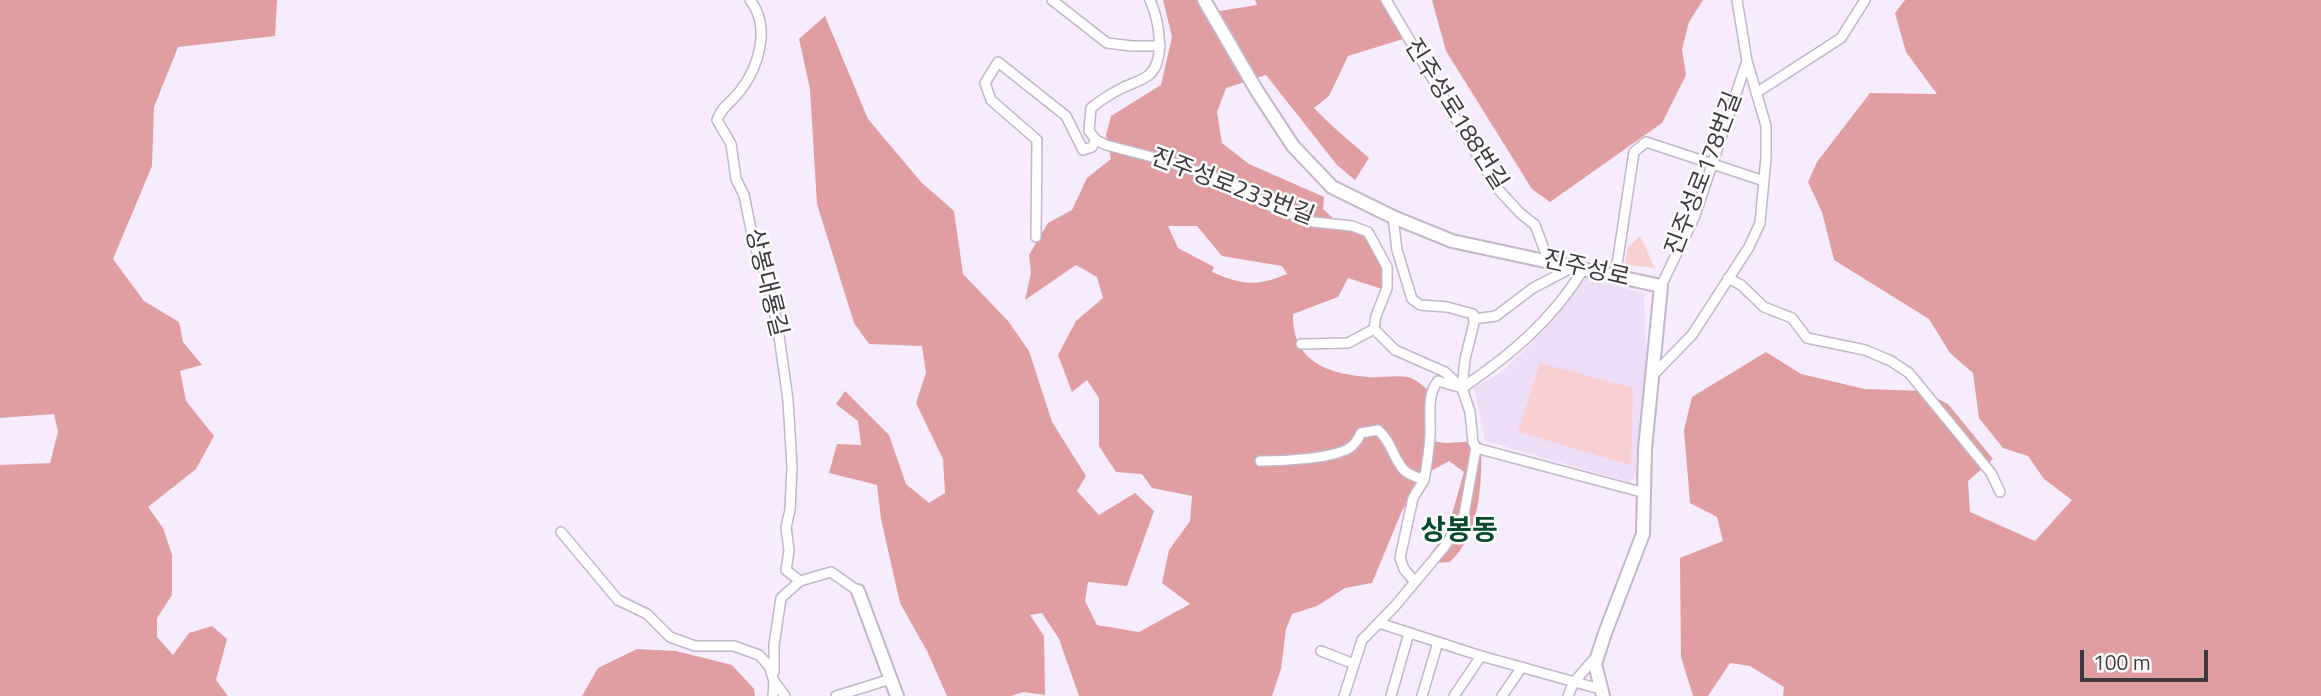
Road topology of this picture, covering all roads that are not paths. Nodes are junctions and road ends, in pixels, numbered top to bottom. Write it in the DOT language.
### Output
graph roads {
  1 [pos="750,0"];
  2 [pos="1052,0"];
  3 [pos="1150,0"];
  4 [pos="1204,0"];
  5 [pos="1386,0"];
  6 [pos="1737,0"];
  7 [pos="1866,0"];
  8 [pos="1160,46"];
  9 [pos="1746,61"];
  10 [pos="1756,93"];
  11 [pos="1096,140"];
  12 [pos="1713,165"];
  13 [pos="1764,181"];
  14 [pos="1393,217"];
  15 [pos="1036,236"];
  16 [pos="1549,262"];
  17 [pos="1578,268"];
  18 [pos="1615,278"];
  19 [pos="1728,278"];
  20 [pos="1661,286"];
  21 [pos="1474,319"];
  22 [pos="1374,330"];
  23 [pos="1301,344"];
  24 [pos="1651,377"];
  25 [pos="1462,388"];
  26 [pos="1476,448"];
  27 [pos="1260,461"];
  28 [pos="1424,480"];
  29 [pos="2000,492"];
  30 [pos="1645,493"];
  31 [pos="561,532"];
  32 [pos="800,581"];
  33 [pos="1415,582"];
  34 [pos="858,591"];
  35 [pos="1379,623"];
  36 [pos="1409,633"];
  37 [pos="1438,642"];
  38 [pos="1321,652"];
  39 [pos="1598,655"];
  40 [pos="1481,656"];
  41 [pos="1354,664"];
  42 [pos="1522,667"];
  43 [pos="891,679"];
  44 [pos="774,681"];
  45 [pos="1574,682"];
  46 [pos="1602,694"];
  47 [pos="773,696"];
  48 [pos="785,696"];
  49 [pos="836,696"];
  50 [pos="897,696"];
  51 [pos="1344,696"];
  52 [pos="1391,696"];
  53 [pos="1422,696"];
  54 [pos="1454,696"];
  55 [pos="1502,696"];
  56 [pos="1568,696"];
  1 -- 32 [label="street, 상봉대룡길"];
  2 -- 8 [label="street"];
  3 -- 8 [label="street"];
  4 -- 14 [label="main road, 진주성로"];
  5 -- 16 [label="street, 진주성로188번길"];
  6 -- 9 [label="street, 진주성로178번길"];
  7 -- 10 [label="street, 진주성로178번길"];
  8 -- 11 [label="street"];
  9 -- 10 [label="street, 진주성로178번길"];
  9 -- 12 [label="street, 진주성로178번길"];
  10 -- 13 [label="street, 진주성로178번길"];
  11 -- 15 [label="street, 진주성로233번길"];
  11 -- 22 [label="street, 진주성로233번길"];
  12 -- 13 [label="street"];
  12 -- 18 [label="street"];
  12 -- 20 [label="street, 진주성로178번길"];
  13 -- 19 [label="street, 진주성로178번길"];
  14 -- 16 [label="main road, 진주성로"];
  14 -- 21 [label="street"];
  16 -- 17 [label="main road, 진주성로"];
  17 -- 18 [label="main road, 진주성로"];
  17 -- 21 [label="street"];
  17 -- 25 [label="street"];
  18 -- 20 [label="main road, 진주성로"];
  19 -- 24 [label="street, 진주성로178번길"];
  19 -- 29 [label="street"];
  20 -- 24 [label="main road, 진주성로"];
  21 -- 25 [label="street"];
  22 -- 23 [label="street"];
  22 -- 25 [label="street"];
  24 -- 30 [label="main road, 진주성로"];
  25 -- 26 [label="street"];
  25 -- 28 [label="street"];
  26 -- 30 [label="street"];
  26 -- 33 [label="street"];
  27 -- 28 [label="street"];
  28 -- 33 [label="street"];
  30 -- 39 [label="main road, 진주성로"];
  31 -- 44 [label="street"];
  32 -- 34 [label="street"];
  32 -- 44 [label="street"];
  33 -- 35 [label="street"];
  34 -- 43 [label="main road"];
  35 -- 36 [label="street"];
  35 -- 41 [label="street"];
  36 -- 37 [label="street"];
  36 -- 52 [label="street"];
  37 -- 40 [label="street"];
  37 -- 53 [label="street"];
  38 -- 41 [label="street"];
  39 -- 45 [label="street"];
  39 -- 46 [label="main road, 진주성로"];
  40 -- 42 [label="street"];
  40 -- 54 [label="street"];
  41 -- 51 [label="street"];
  42 -- 45 [label="street"];
  42 -- 55 [label="street"];
  43 -- 49 [label="street"];
  43 -- 50 [label="main road"];
  44 -- 47 [label="street"];
  44 -- 48 [label="street"];
  45 -- 46 [label="street"];
  45 -- 56 [label="street"];
}
